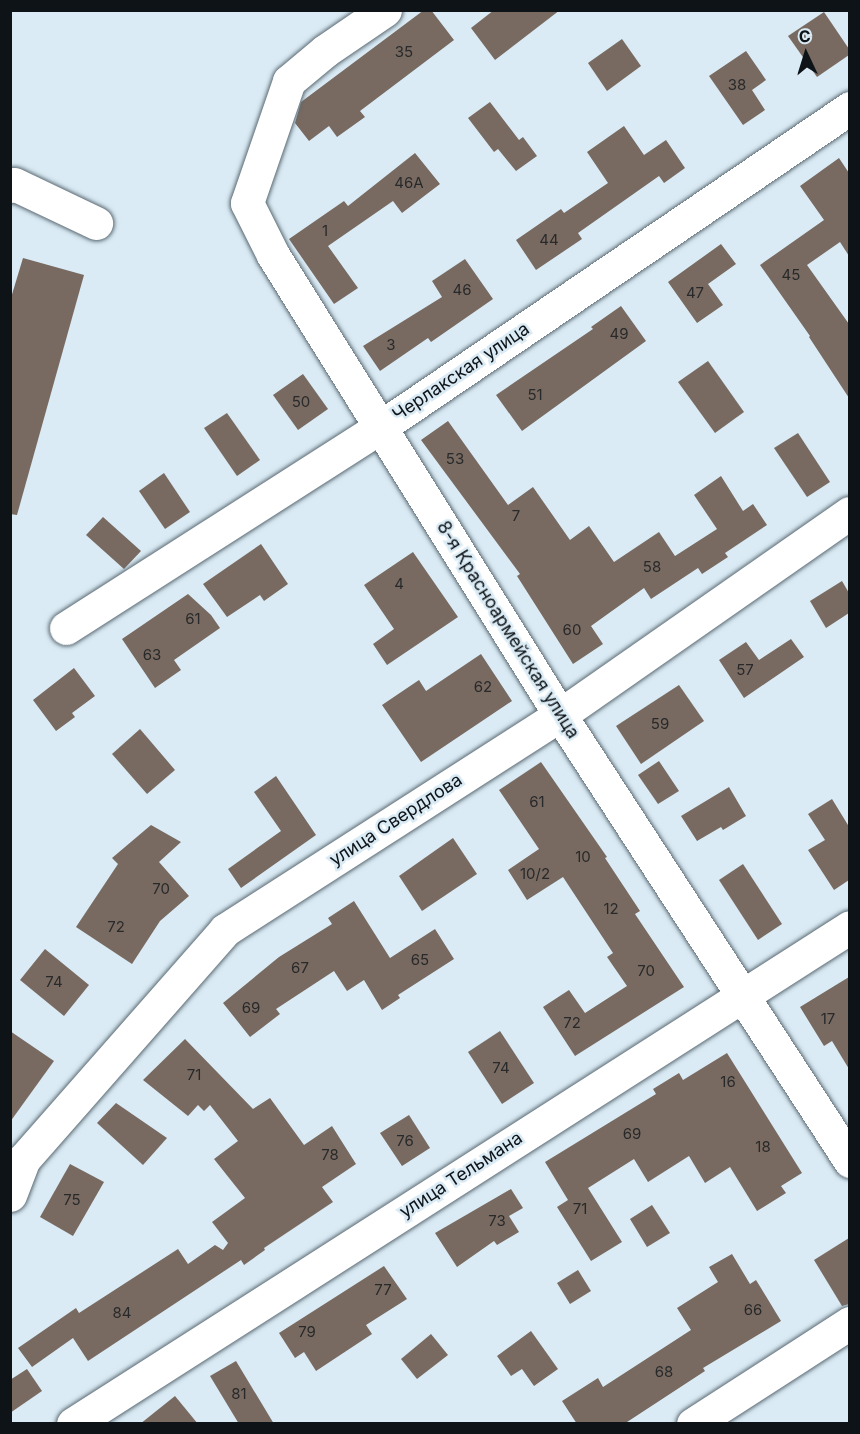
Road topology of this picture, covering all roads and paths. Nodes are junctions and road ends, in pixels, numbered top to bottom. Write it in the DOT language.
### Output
graph roads {
  1 [pos="385,10"];
  2 [pos="849,108"];
  3 [pos="10,186"];
  4 [pos="96,223"];
  5 [pos="382,426"];
  6 [pos="849,513"];
  7 [pos="66,628"];
  8 [pos="560,715"];
  9 [pos="849,927"];
  10 [pos="742,995"];
  11 [pos="849,1161"];
  12 [pos="10,1195"];
  13 [pos="849,1323"];
  14 [pos="73,1424"];
  15 [pos="693,1424"];
  1 -- 5 [label="street, 8-я Красноармейская улица"];
  2 -- 5 [label="street, Черлакская улица"];
  3 -- 4 [label="street"];
  5 -- 7 [label="street, Черлакская улица"];
  5 -- 8 [label="street, 8-я Красноармейская улица"];
  6 -- 8 [label="street, улица Свердлова"];
  8 -- 10 [label="street, 8-я Красноармейская улица"];
  8 -- 12 [label="street, улица Свердлова"];
  9 -- 10 [label="street, улица Тельмана"];
  10 -- 11 [label="street, 8-я Красноармейская улица"];
  10 -- 14 [label="street, улица Тельмана"];
  13 -- 15 [label="street"];
}
